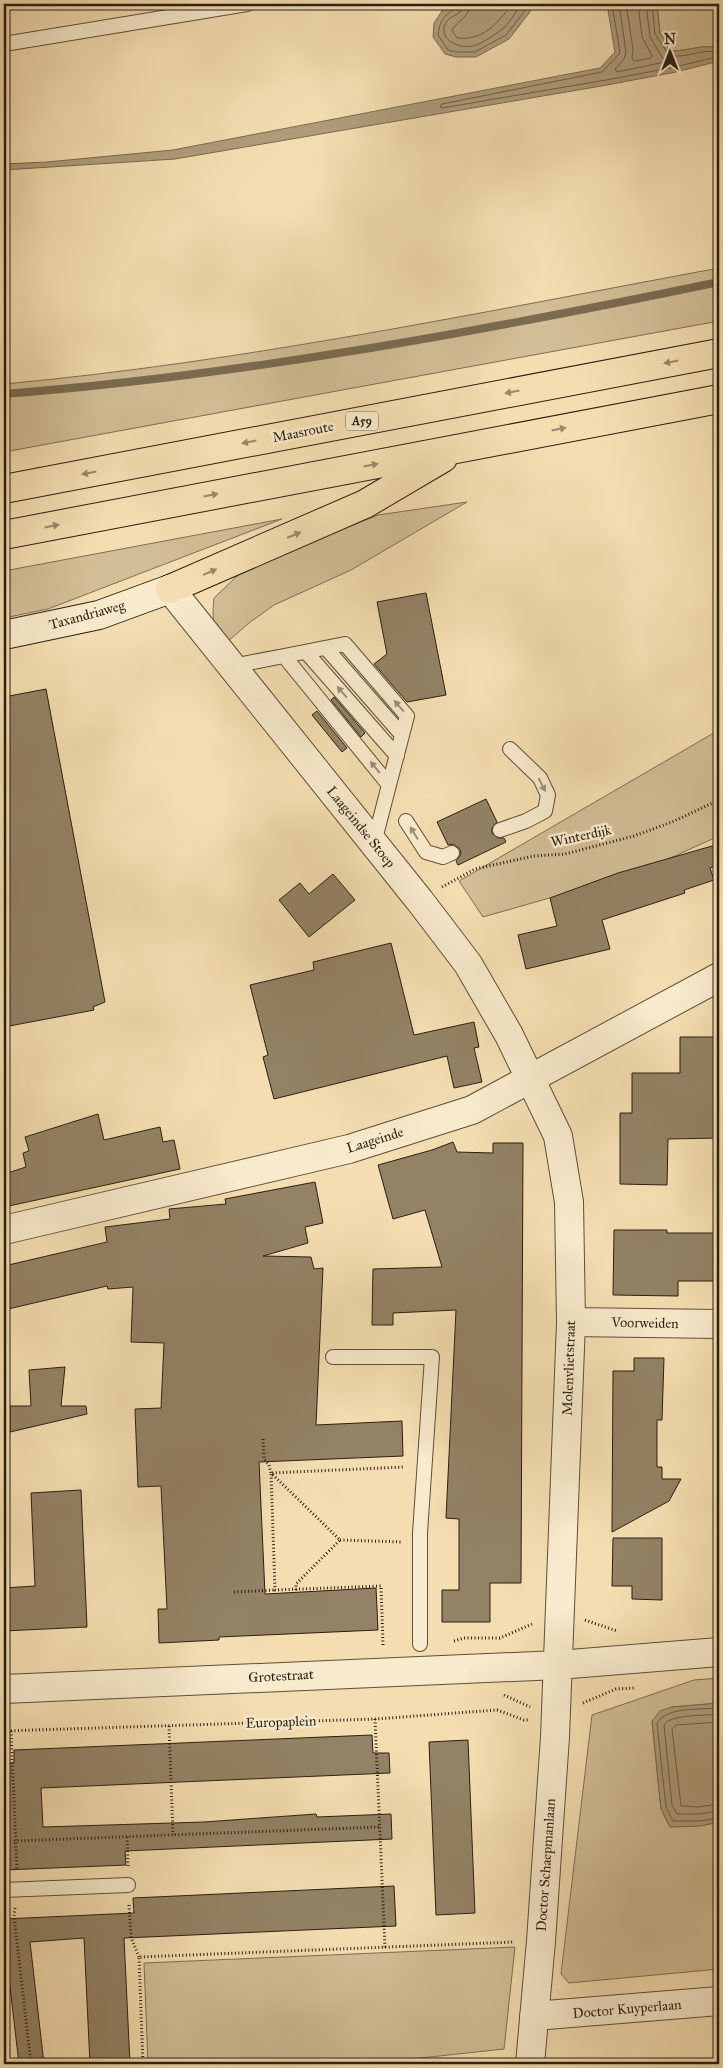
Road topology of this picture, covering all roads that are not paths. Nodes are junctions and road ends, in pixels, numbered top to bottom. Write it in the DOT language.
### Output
graph roads {
  1 [pos="247,4"];
  2 [pos="4,44"];
  3 [pos="719,353"];
  4 [pos="719,399"];
  5 [pos="460,448"];
  6 [pos="4,489"];
  7 [pos="4,535"];
  8 [pos="170,589"];
  9 [pos="4,635"];
  10 [pos="306,652"];
  11 [pos="284,656"];
  12 [pos="232,666"];
  13 [pos="510,749"];
  14 [pos="397,756"];
  15 [pos="389,785"];
  16 [pos="406,821"];
  17 [pos="500,830"];
  18 [pos="374,844"];
  19 [pos="452,853"];
  20 [pos="719,976"];
  21 [pos="530,1078"];
  22 [pos="4,1230"];
  23 [pos="570,1322"];
  24 [pos="719,1324"];
  25 [pos="333,1357"];
  26 [pos="420,1644"];
  27 [pos="719,1652"];
  28 [pos="558,1665"];
  29 [pos="4,1689"];
  30 [pos="128,1885"];
  31 [pos="4,1890"];
  32 [pos="719,2001"];
  33 [pos="534,2016"];
  34 [pos="530,2064"];
  1 -- 2 [label="lane"];
  3 -- 6 [label="highway, Maasroute / A59, one-way"];
  5 -- 4 [label="highway, one-way"];
  7 -- 5 [label="highway, one-way"];
  8 -- 5 [label="highway, one-way"];
  8 -- 9 [label="street, Taxandriaweg"];
  8 -- 12 [label="street, Laageindse Stoep"];
  10 -- 11 [label="lane"];
  14 -- 10 [label="lane, one-way"];
  14 -- 10 [label="lane, one-way"];
  11 -- 12 [label="lane"];
  15 -- 11 [label="lane, one-way"];
  12 -- 18 [label="street, Laageindse Stoep"];
  13 -- 17 [label="lane, one-way"];
  14 -- 15 [label="lane"];
  15 -- 18 [label="lane"];
  19 -- 16 [label="lane, one-way"];
  18 -- 21 [label="street, Laageindse Stoep"];
  20 -- 21 [label="street, Laageinde"];
  21 -- 22 [label="street, Laageinde"];
  21 -- 23 [label="street, Molenvlietstraat"];
  23 -- 24 [label="street, Voorweiden"];
  23 -- 28 [label="street, Molenvlietstraat"];
  25 -- 26 [label="lane"];
  27 -- 28 [label="street, Grotestraat"];
  28 -- 29 [label="street, Grotestraat"];
  28 -- 33 [label="street, Doctor Schaepmanlaan"];
  30 -- 31 [label="lane"];
  32 -- 33 [label="street, Doctor Kuyperlaan"];
  33 -- 34 [label="street, Doctor Schaepmanlaan"];
}
